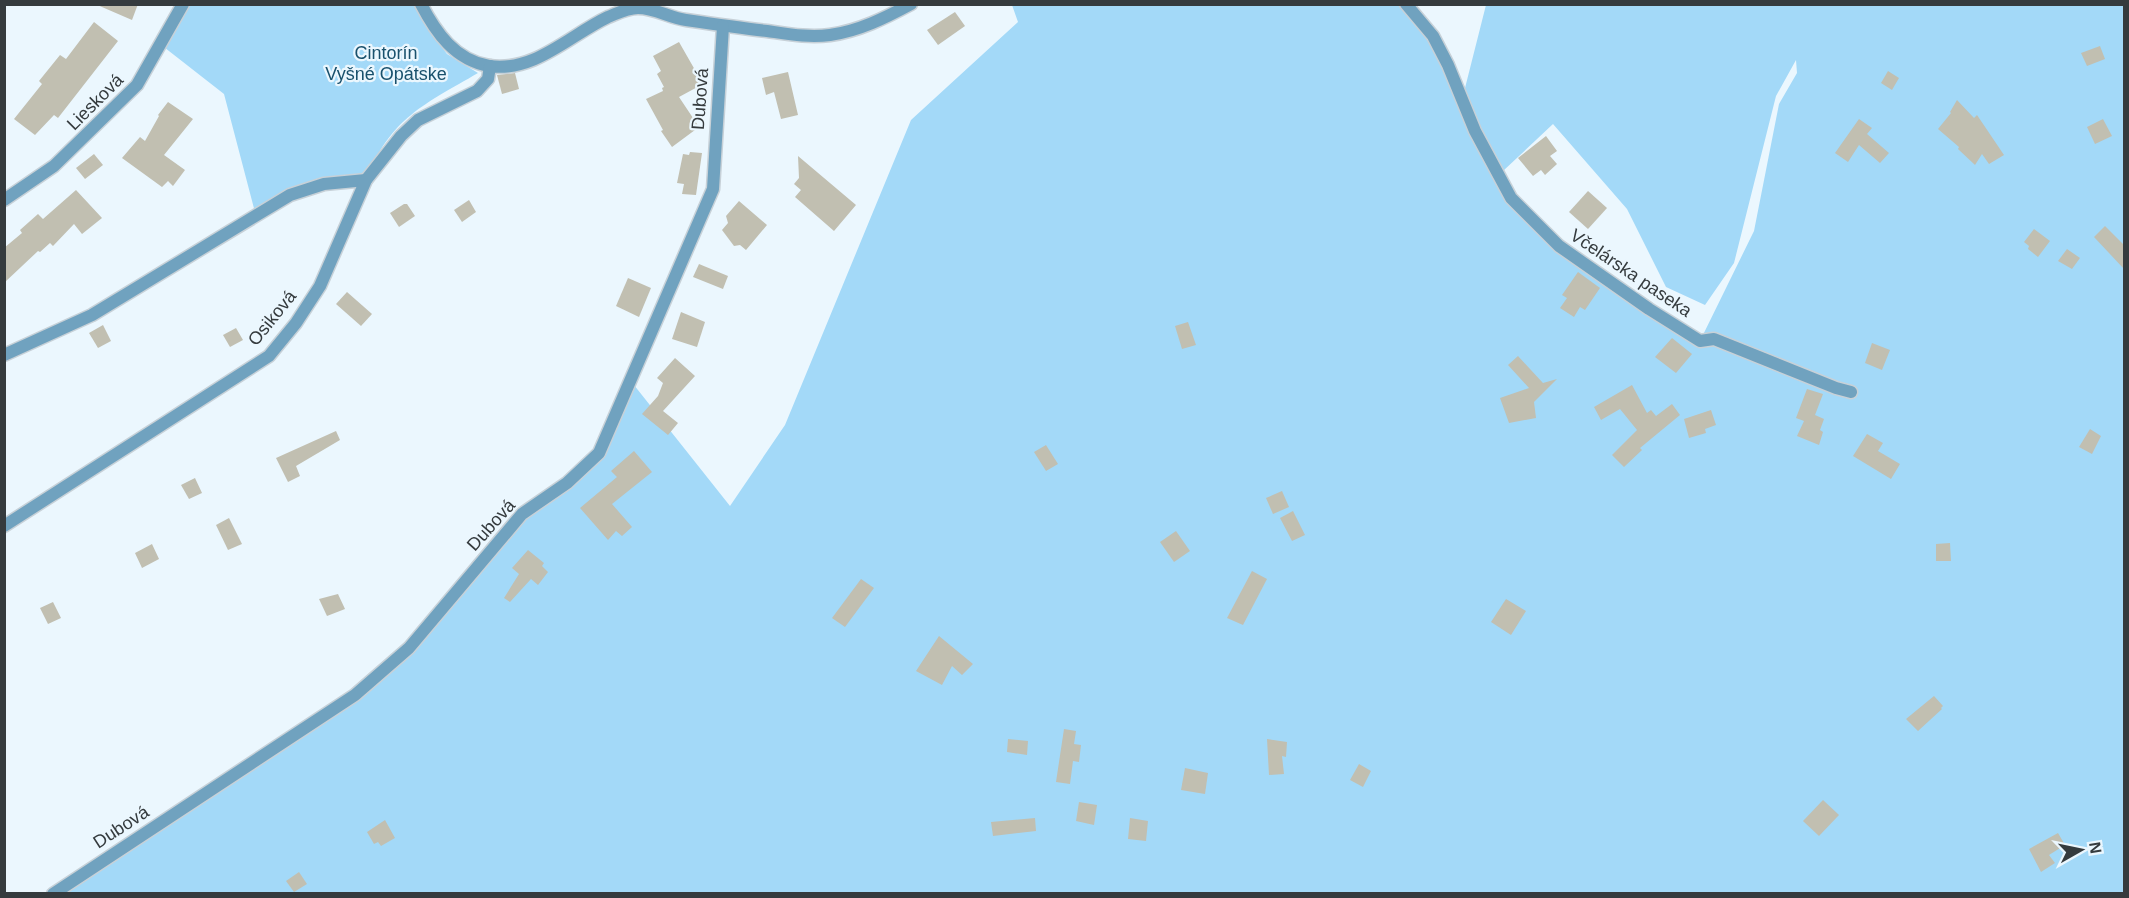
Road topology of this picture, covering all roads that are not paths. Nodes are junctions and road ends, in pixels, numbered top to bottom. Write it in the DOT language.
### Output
graph roads {
  1 [pos="183,4"];
  2 [pos="421,4"];
  3 [pos="910,4"];
  4 [pos="1406,4"];
  5 [pos="723,26"];
  6 [pos="490,66"];
  7 [pos="366,180"];
  8 [pos="4,200"];
  9 [pos="4,355"];
  10 [pos="1851,392"];
  11 [pos="4,526"];
  12 [pos="53,894"];
  1 -- 8 [label="street, Liesková"];
  2 -- 6 [label="street"];
  3 -- 5 [label="street"];
  4 -- 10 [label="street, Včelárska paseka"];
  5 -- 6 [label="street"];
  5 -- 12 [label="street, Dubová"];
  6 -- 7 [label="street, Osiková"];
  7 -- 9 [label="street"];
  7 -- 11 [label="street, Osiková"];
}
